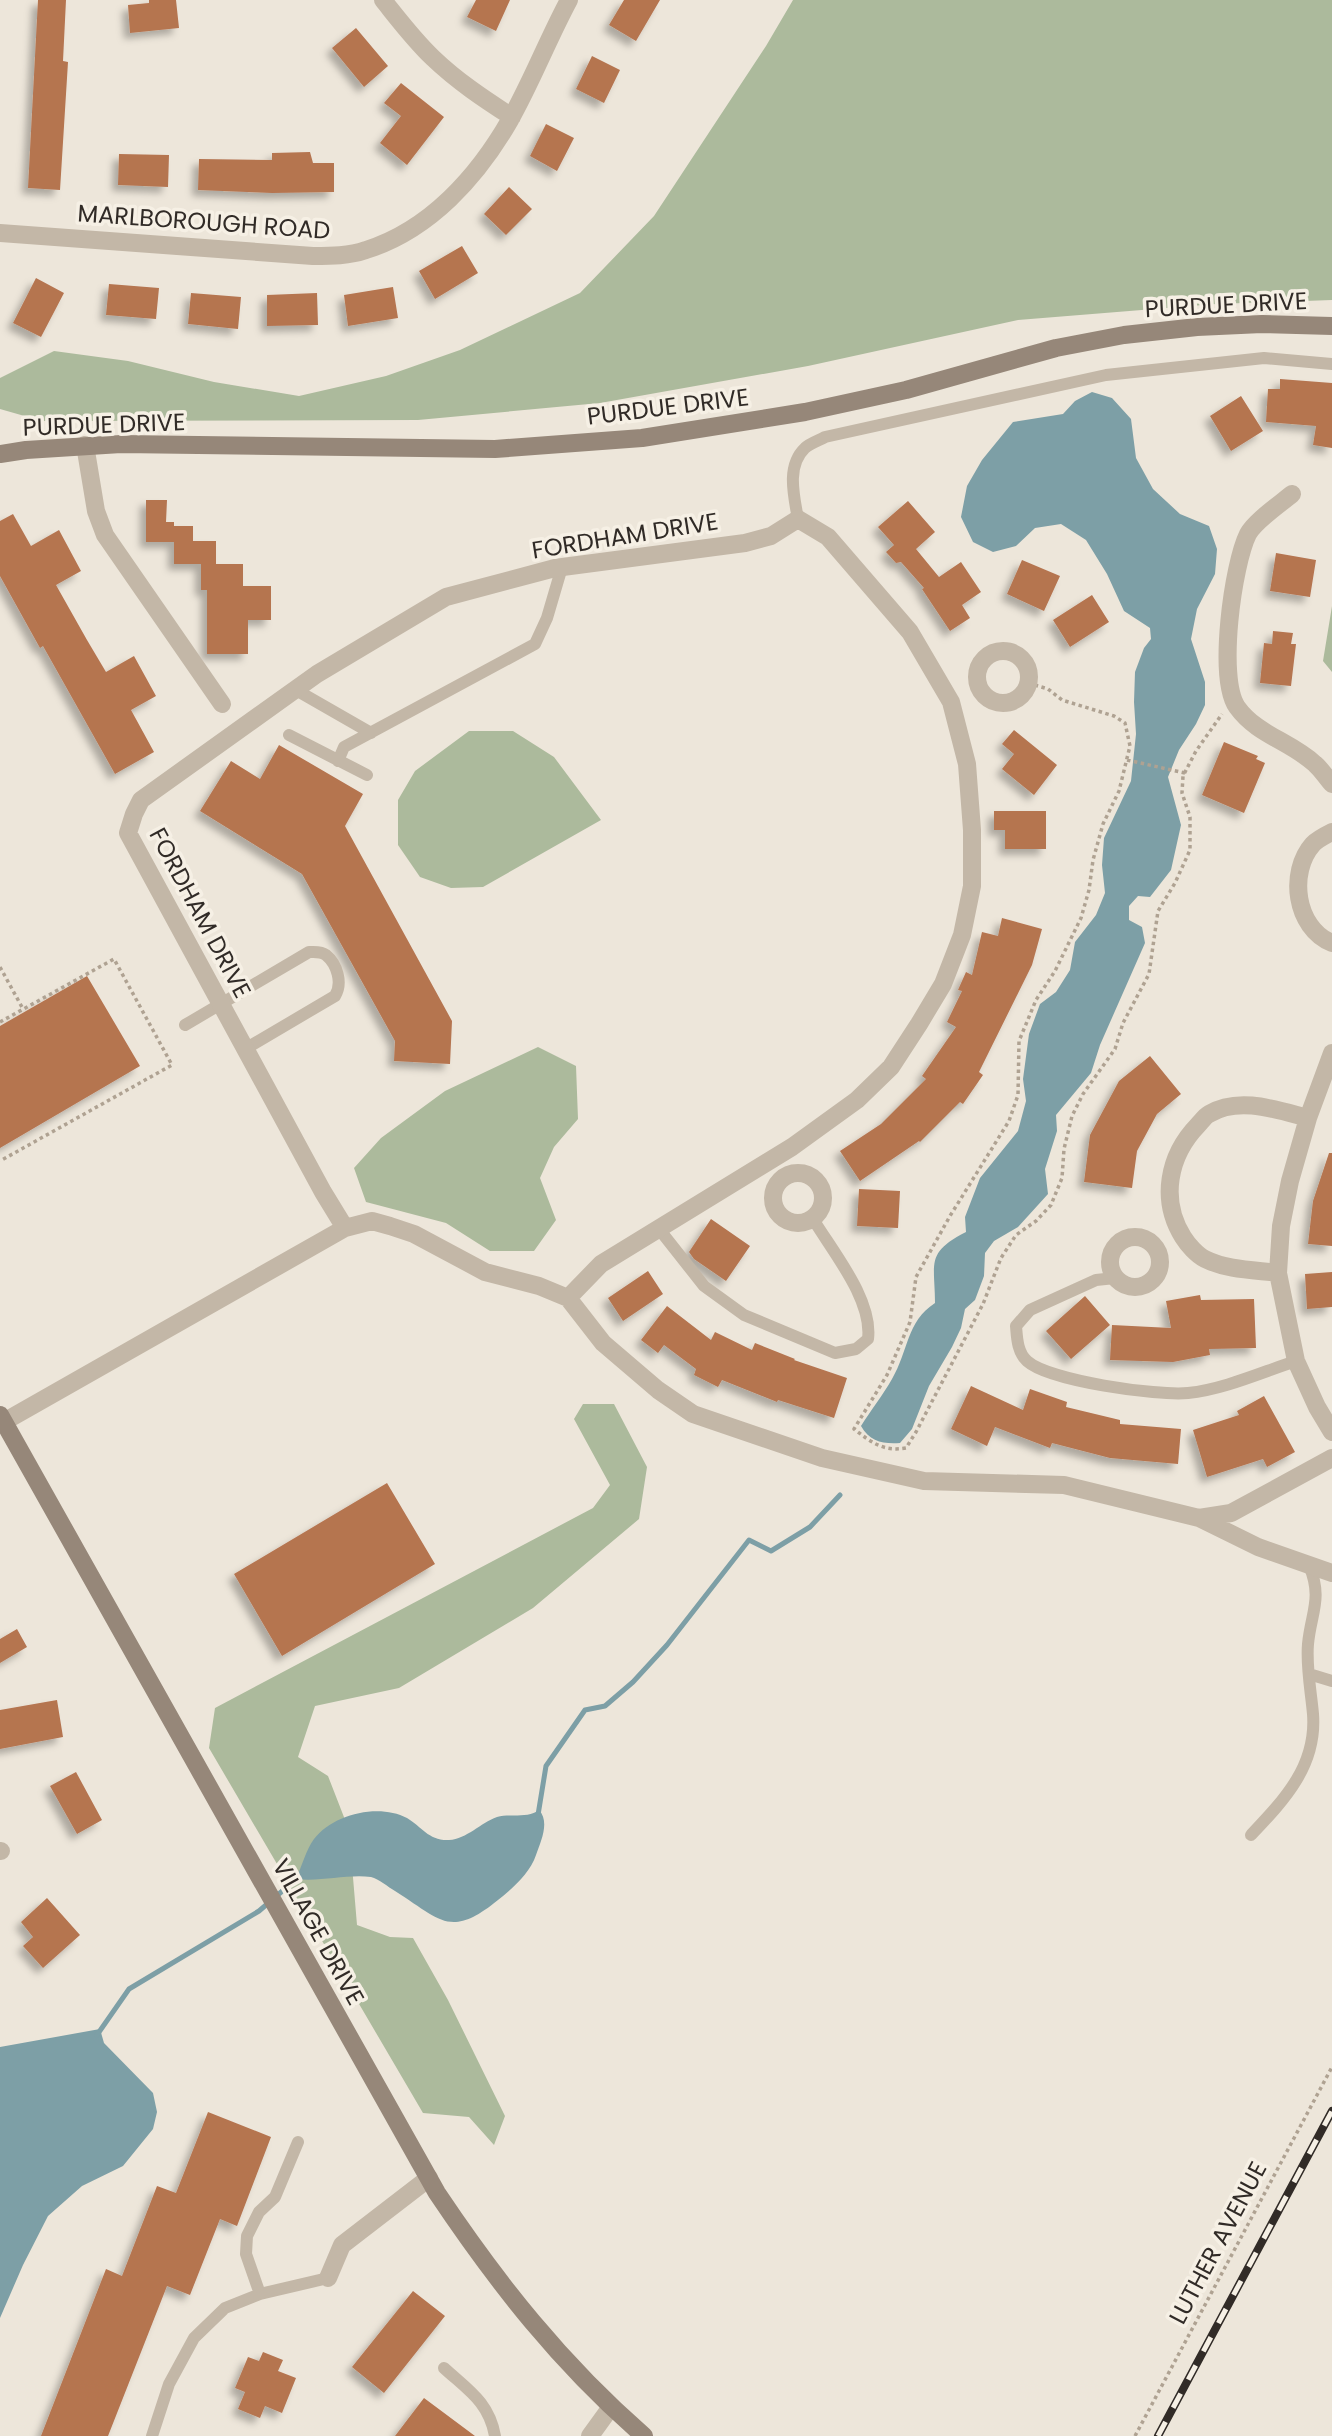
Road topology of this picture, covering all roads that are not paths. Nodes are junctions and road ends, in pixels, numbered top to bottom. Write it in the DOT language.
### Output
graph roads {
  1 [pos="383,0"];
  2 [pos="569,0"];
  3 [pos="512,117"];
  4 [pos="0,233"];
  5 [pos="1332,326"];
  6 [pos="1332,364"];
  7 [pos="85,445"];
  8 [pos="0,454"];
  9 [pos="1292,494"];
  10 [pos="797,519"];
  11 [pos="562,567"];
  12 [pos="978,688"];
  13 [pos="296,690"];
  14 [pos="951,702"];
  15 [pos="222,704"];
  16 [pos="371,733"];
  17 [pos="289,735"];
  18 [pos="338,761"];
  19 [pos="367,775"];
  20 [pos="1332,784"];
  21 [pos="1332,832"];
  22 [pos="1332,943"];
  23 [pos="221,1004"];
  24 [pos="184,1025"];
  25 [pos="245,1049"];
  26 [pos="1332,1053"];
  27 [pos="1308,1118"];
  28 [pos="774,1158"];
  29 [pos="786,1175"];
  30 [pos="813,1219"];
  31 [pos="345,1228"];
  32 [pos="659,1229"];
  33 [pos="1181,1234"];
  34 [pos="1157,1250"];
  35 [pos="1278,1273"];
  36 [pos="1115,1278"];
  37 [pos="568,1297"];
  38 [pos="1296,1361"];
  39 [pos="1,1420"];
  40 [pos="1332,1432"];
  41 [pos="1332,1458"];
  42 [pos="1199,1518"];
  43 [pos="1309,1565"];
  44 [pos="1332,1573"];
  45 [pos="1309,1674"];
  46 [pos="1332,1681"];
  47 [pos="1251,1835"];
  48 [pos="298,2142"];
  49 [pos="429,2178"];
  50 [pos="328,2278"];
  51 [pos="260,2294"];
  52 [pos="444,2368"];
  53 [pos="611,2407"];
  54 [pos="152,2436"];
  55 [pos="495,2436"];
  56 [pos="590,2436"];
  57 [pos="644,2436"];
  1 -- 3 [label="street"];
  2 -- 3 [label="street, MARLBOROUGH ROAD"];
  3 -- 4 [label="street, MARLBOROUGH ROAD"];
  5 -- 7 [label="street, PURDUE DRIVE"];
  6 -- 10 [label="lane"];
  7 -- 8 [label="street, PURDUE DRIVE"];
  7 -- 15 [label="street"];
  9 -- 20 [label="street"];
  10 -- 11 [label="street, FORDHAM DRIVE"];
  10 -- 14 [label="street"];
  11 -- 13 [label="street, FORDHAM DRIVE"];
  11 -- 16 [label="lane"];
  12 -- 12 [label="street"];
  12 -- 14 [label="street"];
  13 -- 16 [label="lane"];
  13 -- 23 [label="street, FORDHAM DRIVE"];
  14 -- 28 [label="street"];
  16 -- 18 [label="lane"];
  17 -- 18 [label="lane"];
  18 -- 19 [label="lane"];
  21 -- 22 [label="street"];
  23 -- 24 [label="lane"];
  23 -- 25 [label="street, FORDHAM DRIVE"];
  23 -- 25 [label="lane"];
  25 -- 31 [label="street, FORDHAM DRIVE"];
  26 -- 27 [label="street"];
  27 -- 33 [label="street"];
  27 -- 35 [label="street"];
  28 -- 29 [label="street"];
  28 -- 32 [label="street"];
  29 -- 30 [label="street"];
  29 -- 30 [label="street"];
  30 -- 32 [label="lane"];
  31 -- 37 [label="street"];
  31 -- 39 [label="street"];
  32 -- 37 [label="street"];
  33 -- 34 [label="street"];
  33 -- 35 [label="street"];
  34 -- 36 [label="street"];
  34 -- 36 [label="street"];
  35 -- 38 [label="street"];
  36 -- 38 [label="lane"];
  37 -- 42 [label="street"];
  38 -- 40 [label="street"];
  39 -- 49 [label="street, VILLAGE DRIVE"];
  41 -- 42 [label="street"];
  42 -- 43 [label="street"];
  43 -- 44 [label="street"];
  43 -- 45 [label="lane"];
  45 -- 46 [label="lane"];
  45 -- 47 [label="lane"];
  48 -- 51 [label="lane"];
  49 -- 50 [label="street"];
  49 -- 53 [label="street, VILLAGE DRIVE"];
  50 -- 51 [label="lane"];
  51 -- 54 [label="lane"];
  52 -- 55 [label="lane"];
  53 -- 56 [label="street"];
  53 -- 57 [label="street, VILLAGE DRIVE"];
}
